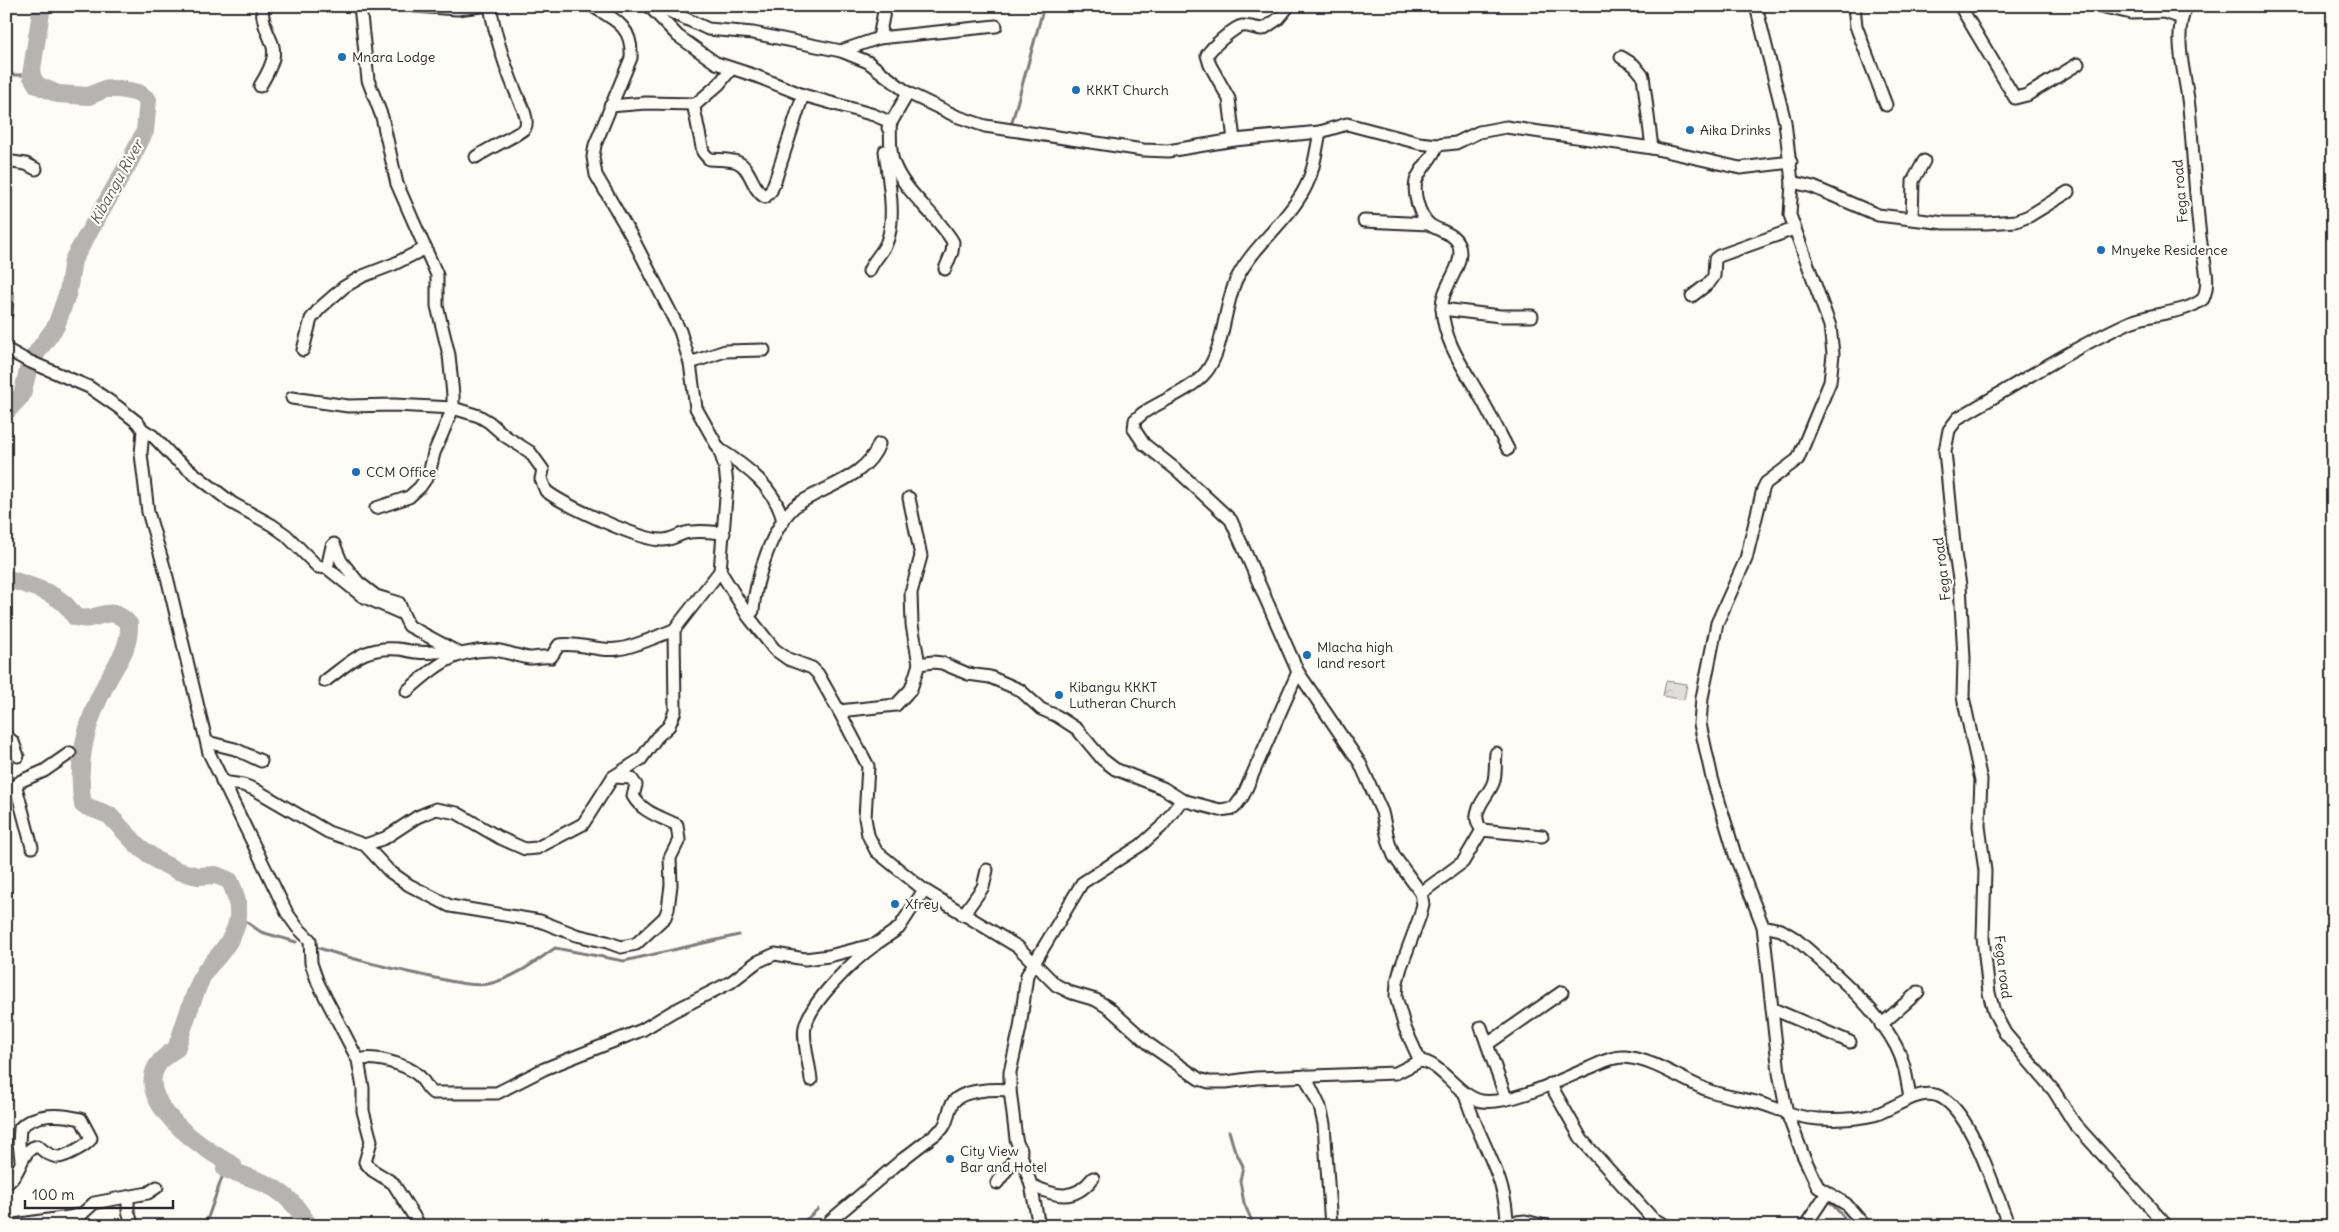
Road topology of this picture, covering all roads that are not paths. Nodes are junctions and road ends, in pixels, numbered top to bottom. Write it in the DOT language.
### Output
graph roads {
  1 [pos="262,6"];
  2 [pos="360,6"];
  3 [pos="414,6"];
  4 [pos="482,6"];
  5 [pos="490,6"];
  6 [pos="592,6"];
  7 [pos="649,6"];
  8 [pos="658,6"];
  9 [pos="885,6"];
  10 [pos="1289,6"];
  11 [pos="1756,6"];
  12 [pos="1854,6"];
  13 [pos="1960,6"];
  14 [pos="2100,6"];
  15 [pos="2186,6"];
  16 [pos="2157,9"];
  17 [pos="2182,18"];
  18 [pos="996,26"];
  19 [pos="879,38"];
  20 [pos="840,51"];
  21 [pos="1621,57"];
  22 [pos="2078,64"];
  23 [pos="731,69"];
  24 [pos="260,86"];
  25 [pos="908,93"];
  26 [pos="804,95"];
  27 [pos="696,104"];
  28 [pos="1886,105"];
  29 [pos="610,106"];
  30 [pos="890,122"];
  31 [pos="1320,132"];
  32 [pos="1234,140"];
  33 [pos="1437,145"];
  34 [pos="1652,148"];
  35 [pos="476,157"];
  36 [pos="6,161"];
  37 [pos="1924,161"];
  38 [pos="1791,162"];
  39 [pos="36,169"];
  40 [pos="1792,182"];
  41 [pos="2068,192"];
  42 [pos="1912,218"];
  43 [pos="1364,221"];
  44 [pos="1429,224"];
  45 [pos="1794,229"];
  46 [pos="426,248"];
  47 [pos="945,269"];
  48 [pos="869,271"];
  49 [pos="7,296"];
  50 [pos="1692,296"];
  51 [pos="1442,309"];
  52 [pos="6,314"];
  53 [pos="1532,316"];
  54 [pos="6,340"];
  55 [pos="6,349"];
  56 [pos="303,350"];
  57 [pos="764,350"];
  58 [pos="26,360"];
  59 [pos="690,363"];
  60 [pos="292,398"];
  61 [pos="453,408"];
  62 [pos="142,430"];
  63 [pos="879,444"];
  64 [pos="719,449"];
  65 [pos="1508,449"];
  66 [pos="909,498"];
  67 [pos="376,508"];
  68 [pos="783,522"];
  69 [pos="724,533"];
  70 [pos="327,568"];
  71 [pos="720,570"];
  72 [pos="753,611"];
  73 [pos="402,614"];
  74 [pos="674,630"];
  75 [pos="459,653"];
  76 [pos="919,664"];
  77 [pos="1298,672"];
  78 [pos="325,681"];
  79 [pos="407,691"];
  80 [pos="839,711"];
  81 [pos="6,736"];
  82 [pos="207,742"];
  83 [pos="70,753"];
  84 [pos="1496,753"];
  85 [pos="18,756"];
  86 [pos="261,761"];
  87 [pos="613,778"];
  88 [pos="222,782"];
  89 [pos="11,790"];
  90 [pos="1182,800"];
  91 [pos="1482,830"];
  92 [pos="1542,836"];
  93 [pos="365,845"];
  94 [pos="32,847"];
  95 [pos="987,870"];
  96 [pos="924,890"];
  97 [pos="1421,893"];
  98 [pos="963,914"];
  99 [pos="1762,926"];
  100 [pos="876,944"];
  101 [pos="1035,962"];
  102 [pos="1562,992"];
  103 [pos="1918,992"];
  104 [pos="1773,1009"];
  105 [pos="1881,1025"];
  106 [pos="1481,1026"];
  107 [pos="1850,1042"];
  108 [pos="1488,1043"];
  109 [pos="358,1060"];
  110 [pos="1420,1061"];
  111 [pos="1304,1076"];
  112 [pos="811,1080"];
  113 [pos="1550,1084"];
  114 [pos="1010,1090"];
  115 [pos="1465,1094"];
  116 [pos="1506,1098"];
  117 [pos="1910,1098"];
  118 [pos="1787,1113"];
  119 [pos="1020,1150"];
  120 [pos="21,1160"];
  121 [pos="1093,1178"];
  122 [pos="996,1183"];
  123 [pos="6,1184"];
  124 [pos="1031,1185"];
  125 [pos="157,1188"];
  126 [pos="1827,1194"];
  127 [pos="128,1197"];
  128 [pos="830,1221"];
  129 [pos="1652,1222"];
  130 [pos="1507,1224"];
  131 [pos="7,1226"];
  132 [pos="133,1226"];
  133 [pos="420,1226"];
  134 [pos="1038,1226"];
  135 [pos="1331,1226"];
  136 [pos="1545,1226"];
  137 [pos="1666,1226"];
  138 [pos="1805,1226"];
  139 [pos="1865,1226"];
  140 [pos="2008,1226"];
  141 [pos="2166,1226"];
  1 -- 24 [label="street"];
  2 -- 46 [label="street"];
  3 -- 4 [label="street"];
  5 -- 35 [label="street"];
  6 -- 29 [label="street"];
  7 -- 23 [label="street"];
  8 -- 20 [label="street"];
  9 -- 19 [label="street"];
  10 -- 32 [label="street"];
  11 -- 38 [label="street"];
  12 -- 28 [label="street"];
  13 -- 22 [label="street"];
  14 -- 16 [label="street"];
  15 -- 17 [label="street, Fega road"];
  16 -- 17 [label="street"];
  17 -- 141 [label="street, Fega road"];
  18 -- 19 [label="street"];
  19 -- 20 [label="street"];
  20 -- 25 [label="street"];
  21 -- 34 [label="street"];
  23 -- 26 [label="street"];
  23 -- 27 [label="street"];
  25 -- 30 [label="street"];
  25 -- 32 [label="street"];
  26 -- 27 [label="street"];
  26 -- 30 [label="street"];
  27 -- 29 [label="street"];
  29 -- 59 [label="street"];
  30 -- 47 [label="street"];
  30 -- 48 [label="street"];
  31 -- 32 [label="street"];
  31 -- 33 [label="street"];
  31 -- 77 [label="street"];
  33 -- 34 [label="street"];
  33 -- 44 [label="street"];
  34 -- 38 [label="street"];
  36 -- 39 [label="street"];
  37 -- 42 [label="street"];
  38 -- 40 [label="street"];
  40 -- 42 [label="street"];
  40 -- 45 [label="street"];
  41 -- 42 [label="street"];
  43 -- 44 [label="street"];
  44 -- 51 [label="street"];
  45 -- 50 [label="street"];
  45 -- 99 [label="street"];
  46 -- 56 [label="street"];
  46 -- 61 [label="street"];
  49 -- 52 [label="street"];
  51 -- 53 [label="street"];
  51 -- 65 [label="street"];
  54 -- 58 [label="street"];
  55 -- 58 [label="street"];
  57 -- 59 [label="street"];
  58 -- 62 [label="street"];
  59 -- 64 [label="street"];
  60 -- 61 [label="street"];
  61 -- 67 [label="street"];
  61 -- 69 [label="street"];
  62 -- 70 [label="street"];
  62 -- 82 [label="street"];
  63 -- 68 [label="street"];
  64 -- 68 [label="street"];
  64 -- 69 [label="street"];
  66 -- 76 [label="street"];
  68 -- 72 [label="street"];
  69 -- 71 [label="street"];
  70 -- 73 [label="street"];
  70 -- 73 [label="street"];
  71 -- 74 [label="street"];
  71 -- 80 [label="street"];
  73 -- 75 [label="street"];
  74 -- 75 [label="street"];
  74 -- 87 [label="street"];
  75 -- 78 [label="street"];
  75 -- 79 [label="street"];
  76 -- 80 [label="street"];
  76 -- 90 [label="street"];
  77 -- 90 [label="street"];
  77 -- 97 [label="street"];
  80 -- 96 [label="street"];
  81 -- 85 [label="street"];
  82 -- 86 [label="street"];
  82 -- 88 [label="street"];
  83 -- 89 [label="street"];
  84 -- 91 [label="street"];
  87 -- 93 [label="street"];
  87 -- 93 [label="street"];
  88 -- 93 [label="street"];
  88 -- 109 [label="street"];
  89 -- 94 [label="street"];
  90 -- 101 [label="street"];
  91 -- 92 [label="street"];
  91 -- 97 [label="street"];
  95 -- 98 [label="street"];
  96 -- 98 [label="street"];
  96 -- 100 [label="street"];
  97 -- 110 [label="street"];
  98 -- 101 [label="street"];
  99 -- 104 [label="street"];
  99 -- 105 [label="street"];
  100 -- 109 [label="street"];
  100 -- 112 [label="street"];
  101 -- 111 [label="street"];
  101 -- 114 [label="street"];
  102 -- 108 [label="street"];
  103 -- 105 [label="street"];
  104 -- 107 [label="street"];
  104 -- 118 [label="street"];
  105 -- 117 [label="street"];
  106 -- 108 [label="street"];
  108 -- 116 [label="street"];
  109 -- 133 [label="street"];
  110 -- 111 [label="street"];
  110 -- 115 [label="street"];
  111 -- 135 [label="street"];
  113 -- 116 [label="street"];
  113 -- 118 [label="street"];
  113 -- 129 [label="street"];
  114 -- 119 [label="street"];
  114 -- 128 [label="street"];
  115 -- 116 [label="street"];
  115 -- 130 [label="street"];
  117 -- 118 [label="street"];
  117 -- 140 [label="street"];
  118 -- 126 [label="street"];
  119 -- 122 [label="street"];
  119 -- 124 [label="street"];
  120 -- 120 [label="street"];
  120 -- 123 [label="street"];
  121 -- 124 [label="street"];
  124 -- 134 [label="street"];
  125 -- 127 [label="street"];
  126 -- 138 [label="street"];
  126 -- 139 [label="street"];
  127 -- 131 [label="street"];
  127 -- 132 [label="street"];
  129 -- 137 [label="street"];
  130 -- 136 [label="street"];
}
